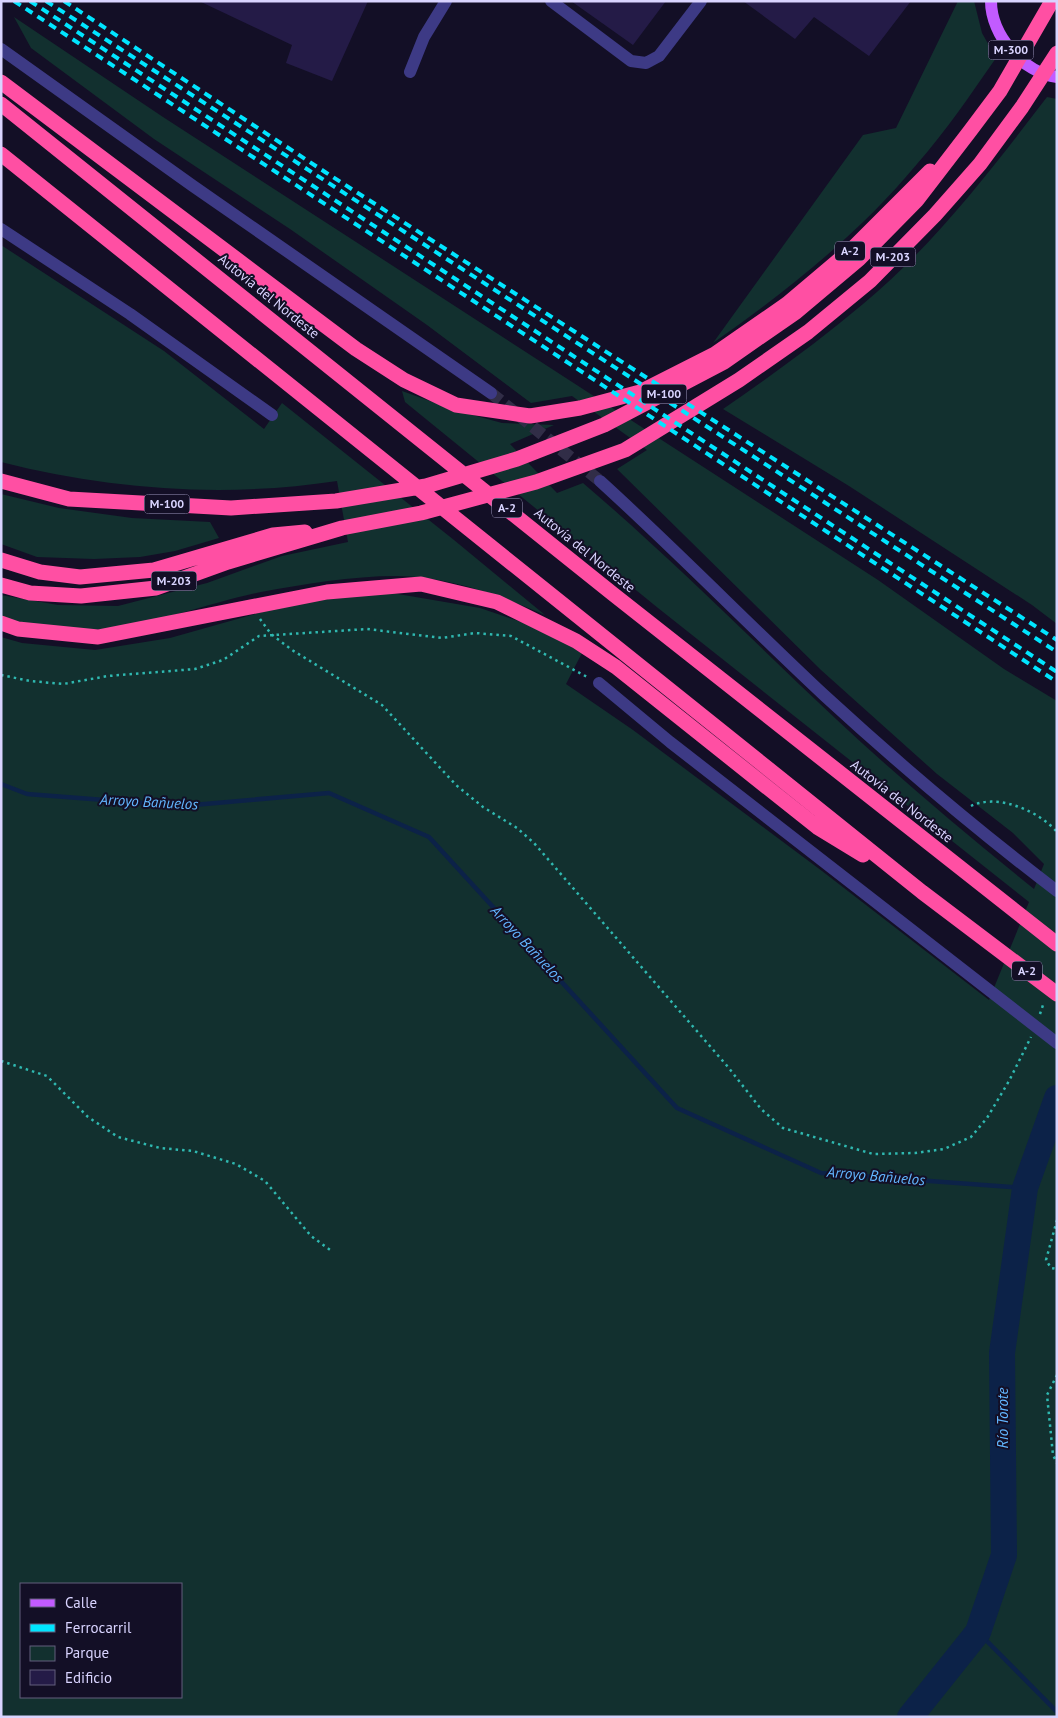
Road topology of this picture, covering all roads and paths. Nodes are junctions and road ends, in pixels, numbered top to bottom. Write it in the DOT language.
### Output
graph roads {
  1 [pos="446,1"];
  2 [pos="551,1"];
  3 [pos="701,1"];
  4 [pos="991,1"];
  5 [pos="1052,1"];
  6 [pos="1,49"];
  7 [pos="1057,53"];
  8 [pos="410,72"];
  9 [pos="1057,77"];
  10 [pos="1,82"];
  11 [pos="1,104"];
  12 [pos="1,154"];
  13 [pos="1,229"];
  14 [pos="720,358"];
  15 [pos="491,393"];
  16 [pos="272,416"];
  17 [pos="1,480"];
  18 [pos="600,481"];
  19 [pos="342,528"];
  20 [pos="1,560"];
  21 [pos="1,585"];
  22 [pos="251,606"];
  23 [pos="1,623"];
  24 [pos="271,634"];
  25 [pos="1,675"];
  26 [pos="599,683"];
  27 [pos="958,812"];
  28 [pos="1057,832"];
  29 [pos="1057,891"];
  30 [pos="922,892"];
  31 [pos="1057,944"];
  32 [pos="1057,994"];
  33 [pos="1057,1043"];
  34 [pos="1,1061"];
  35 [pos="1010,1081"];
  36 [pos="1057,1220"];
  37 [pos="333,1252"];
  38 [pos="1057,1269"];
  39 [pos="1057,1375"];
  40 [pos="1057,1463"];
  1 -- 8 [label="street"];
  2 -- 3 [label="street"];
  4 -- 9 [label="main road, M-300"];
  5 -- 14 [label="highway, M-203"];
  6 -- 15 [label="street"];
  7 -- 19 [label="highway, M-203"];
  10 -- 14 [label="highway"];
  11 -- 31 [label="highway, Autovía del Nordeste / A-2"];
  12 -- 30 [label="highway, A-2"];
  13 -- 16 [label="street"];
  14 -- 17 [label="highway, M-100"];
  18 -- 27 [label="street"];
  19 -- 20 [label="highway"];
  19 -- 21 [label="highway, M-203"];
  22 -- 23 [label="highway, A-2"];
  22 -- 24 [label="path"];
  22 -- 30 [label="highway, A-2"];
  24 -- 25 [label="path"];
  24 -- 26 [label="path"];
  24 -- 35 [label="path"];
  26 -- 33 [label="street"];
  27 -- 28 [label="path"];
  27 -- 29 [label="street"];
  30 -- 32 [label="highway, A-2"];
  34 -- 37 [label="path"];
  36 -- 38 [label="path"];
  39 -- 40 [label="path"];
}
